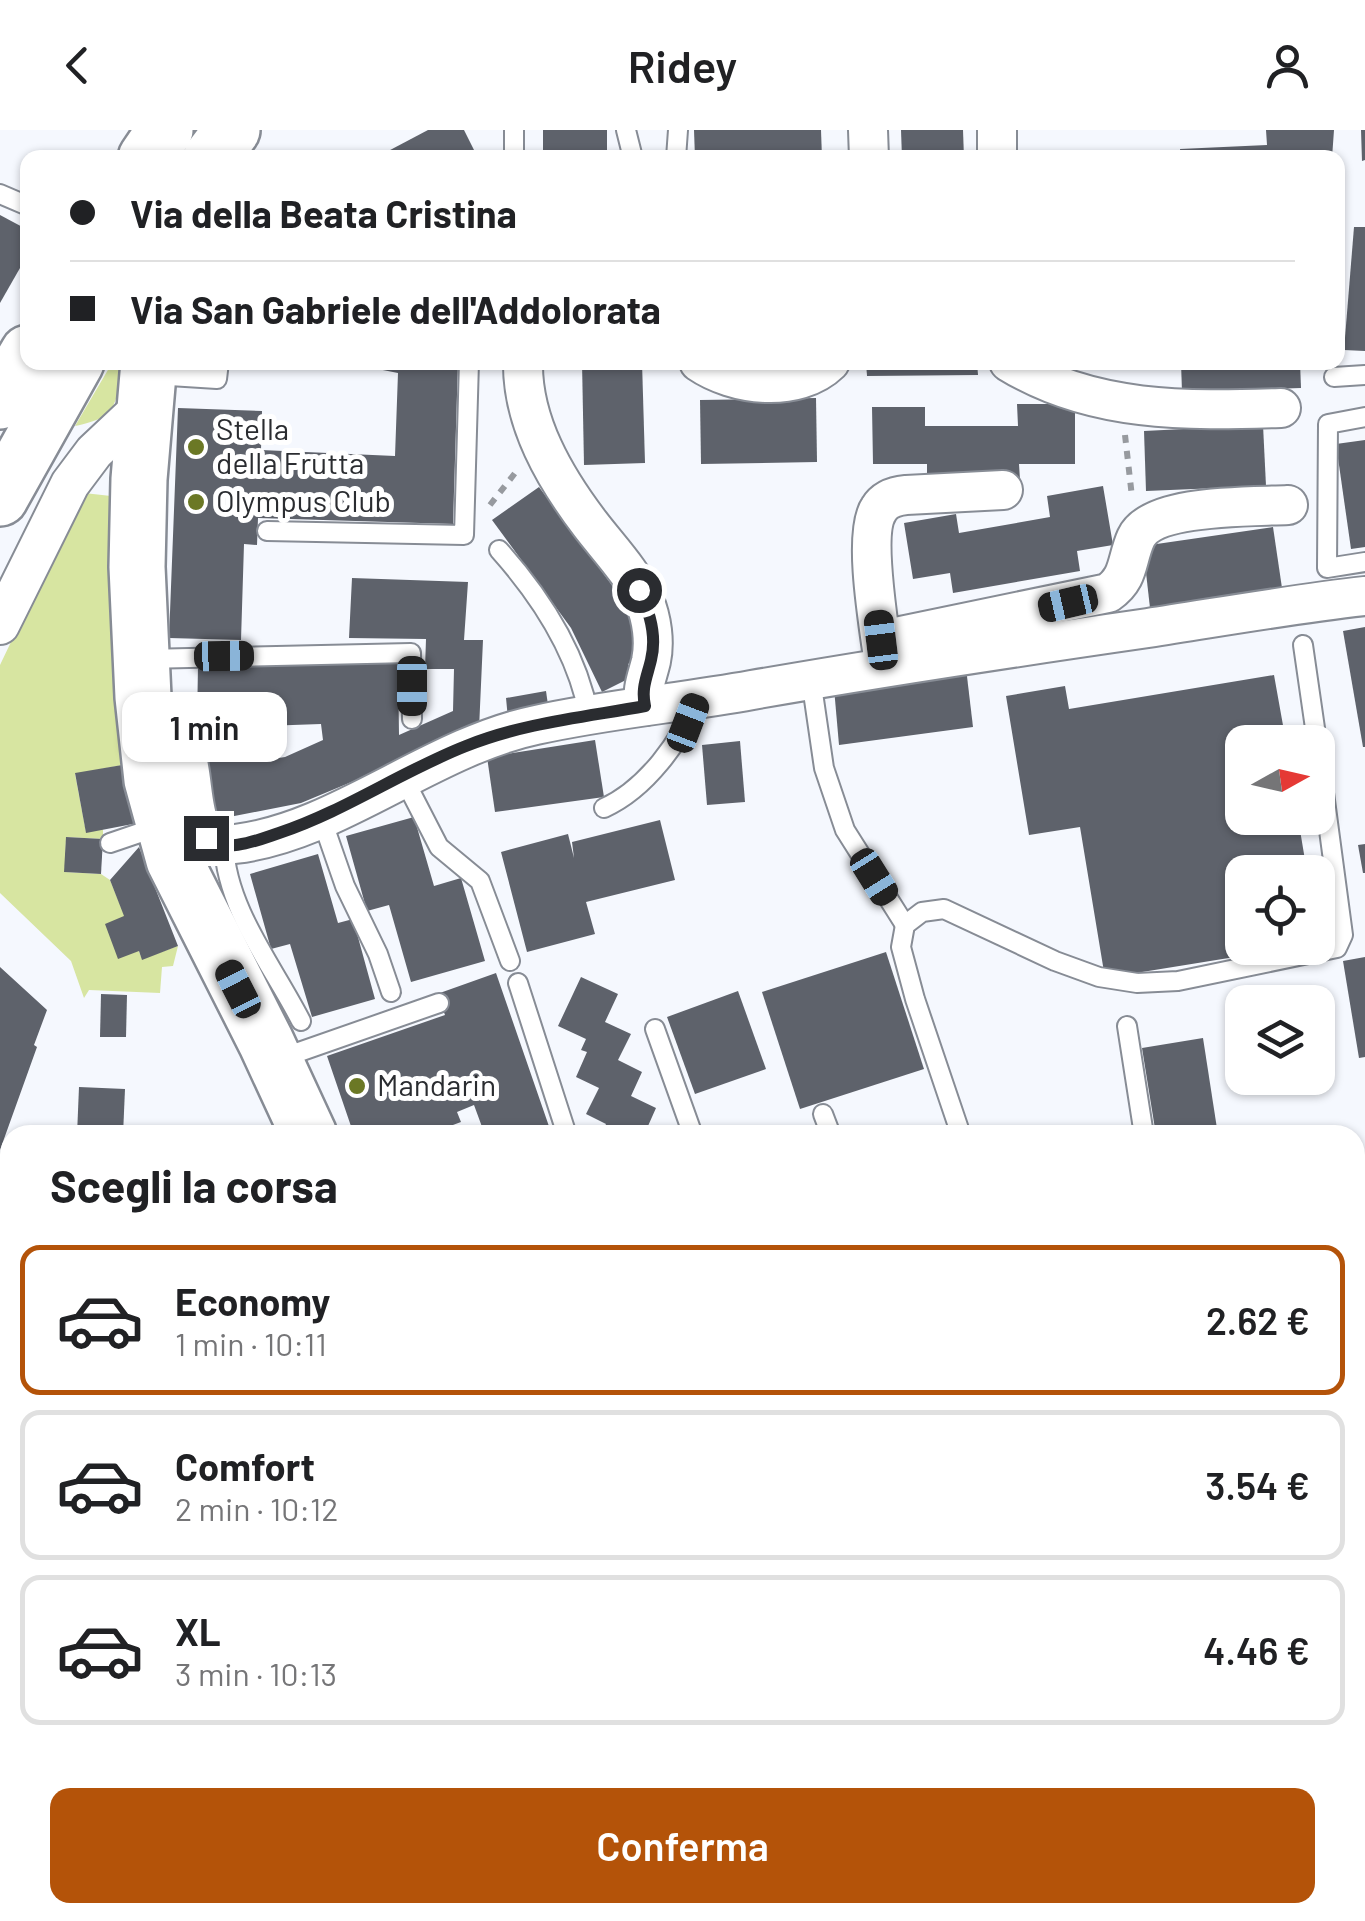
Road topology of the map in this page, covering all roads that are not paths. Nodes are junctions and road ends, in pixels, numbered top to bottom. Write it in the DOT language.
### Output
graph roads {
  1 [pos="165,130"];
  2 [pos="149,150"];
  3 [pos="72,370"];
  4 [pos="218,370"];
  5 [pos="469,370"];
  6 [pos="524,370"];
  7 [pos="711,370"];
  8 [pos="818,370"];
  9 [pos="1025,370"];
  10 [pos="1365,375"];
  11 [pos="1334,376"];
  12 [pos="147,380"];
  13 [pos="1281,408"];
  14 [pos="1365,417"];
  15 [pos="1003,490"];
  16 [pos="0,498"];
  17 [pos="1288,505"];
  18 [pos="267,531"];
  19 [pos="498,550"];
  20 [pos="1365,562"];
  21 [pos="1365,596"];
  22 [pos="0,625"];
  23 [pos="1304,645"];
  24 [pos="883,653"];
  25 [pos="140,660"];
  26 [pos="811,680"];
  27 [pos="698,699"];
  28 [pos="645,706"];
  29 [pos="588,716"];
  30 [pos="412,718"];
  31 [pos="1314,725"];
  32 [pos="145,727"];
  33 [pos="403,777"];
  34 [pos="604,808"];
  35 [pos="321,817"];
  36 [pos="162,826"];
  37 [pos="1329,835"];
  38 [pos="110,843"];
  39 [pos="224,845"];
  40 [pos="905,925"];
  41 [pos="510,961"];
  42 [pos="518,982"];
  43 [pos="391,992"];
  44 [pos="439,1003"];
  45 [pos="1127,1026"];
  46 [pos="655,1029"];
  47 [pos="288,1041"];
  48 [pos="823,1114"];
  49 [pos="308,1125"];
  50 [pos="564,1125"];
  51 [pos="689,1125"];
  52 [pos="827,1125"];
  53 [pos="958,1125"];
  54 [pos="1142,1125"];
  1 -- 2 [label="main road"];
  3 -- 16 [label="main road"];
  4 -- 12 [label="lane"];
  5 -- 18 [label="lane"];
  6 -- 28 [label="street"];
  7 -- 8 [label="street"];
  9 -- 13 [label="street"];
  10 -- 11 [label="lane"];
  12 -- 22 [label="street"];
  12 -- 25 [label="main road"];
  14 -- 20 [label="lane"];
  15 -- 24 [label="street"];
  17 -- 24 [label="street"];
  19 -- 29 [label="lane"];
  21 -- 24 [label="street"];
  23 -- 31 [label="lane"];
  24 -- 26 [label="street"];
  25 -- 30 [label="lane"];
  25 -- 32 [label="main road"];
  26 -- 27 [label="street"];
  26 -- 40 [label="lane"];
  27 -- 28 [label="street"];
  27 -- 34 [label="lane"];
  28 -- 29 [label="street"];
  29 -- 33 [label="street"];
  32 -- 36 [label="main road"];
  32 -- 39 [label="street"];
  33 -- 35 [label="street"];
  33 -- 41 [label="lane"];
  35 -- 39 [label="street"];
  35 -- 43 [label="lane"];
  36 -- 38 [label="lane"];
  36 -- 47 [label="main road"];
  37 -- 40 [label="lane"];
  39 -- 47 [label="lane"];
  40 -- 53 [label="lane"];
  42 -- 50 [label="lane"];
  44 -- 47 [label="lane"];
  45 -- 54 [label="lane"];
  46 -- 51 [label="lane"];
  47 -- 49 [label="main road"];
  48 -- 52 [label="lane"];
}
